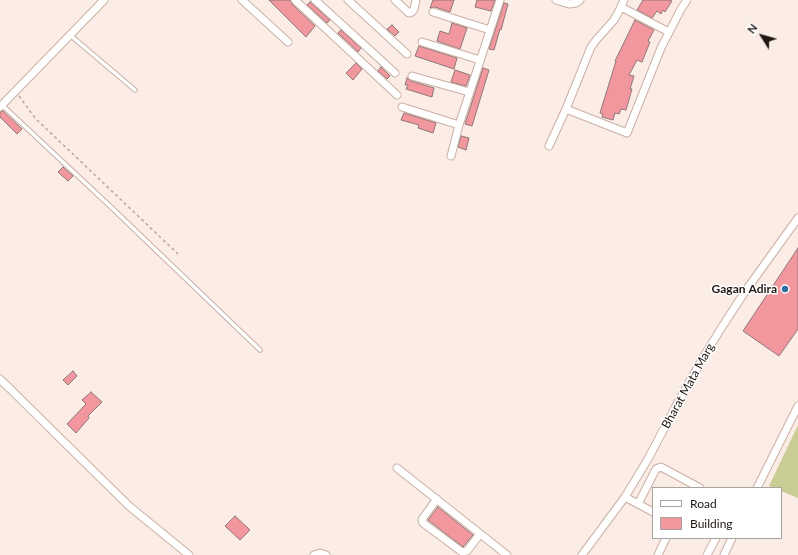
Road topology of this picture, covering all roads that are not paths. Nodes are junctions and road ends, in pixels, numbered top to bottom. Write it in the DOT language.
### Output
graph roads {
  1 [pos="242,0"];
  2 [pos="295,0"];
  3 [pos="315,0"];
  4 [pos="348,0"];
  5 [pos="395,0"];
  6 [pos="416,0"];
  7 [pos="500,0"];
  8 [pos="556,0"];
  9 [pos="580,0"];
  10 [pos="687,0"];
  11 [pos="101,1"];
  12 [pos="622,3"];
  13 [pos="433,12"];
  14 [pos="490,30"];
  15 [pos="669,32"];
  16 [pos="70,35"];
  17 [pos="288,42"];
  18 [pos="422,42"];
  19 [pos="407,54"];
  20 [pos="480,60"];
  21 [pos="395,73"];
  22 [pos="412,76"];
  23 [pos="135,90"];
  24 [pos="470,92"];
  25 [pos="396,95"];
  26 [pos="1,106"];
  27 [pos="402,107"];
  28 [pos="566,109"];
  29 [pos="459,125"];
  30 [pos="549,146"];
  31 [pos="451,156"];
  32 [pos="798,218"];
  33 [pos="260,350"];
  34 [pos="0,379"];
  35 [pos="798,406"];
  36 [pos="397,468"];
  37 [pos="698,487"];
  38 [pos="758,487"];
  39 [pos="625,497"];
  40 [pos="437,499"];
  41 [pos="638,504"];
  42 [pos="652,511"];
  43 [pos="480,534"];
  44 [pos="666,539"];
  45 [pos="715,539"];
  46 [pos="732,539"];
  47 [pos="502,553"];
  48 [pos="189,555"];
  49 [pos="314,555"];
  50 [pos="326,555"];
  51 [pos="582,555"];
  52 [pos="658,555"];
  53 [pos="707,555"];
  54 [pos="724,555"];
  1 -- 17 [label="street"];
  2 -- 25 [label="street"];
  3 -- 21 [label="street"];
  4 -- 19 [label="street"];
  5 -- 6 [label="street"];
  7 -- 14 [label="street"];
  8 -- 9 [label="street"];
  10 -- 15 [label="street"];
  11 -- 16 [label="street"];
  12 -- 15 [label="street"];
  12 -- 28 [label="street"];
  13 -- 14 [label="street"];
  14 -- 20 [label="street"];
  15 -- 28 [label="street"];
  16 -- 23 [label="lane"];
  16 -- 26 [label="street"];
  18 -- 20 [label="street"];
  20 -- 24 [label="street"];
  22 -- 24 [label="street"];
  24 -- 29 [label="street"];
  26 -- 33 [label="lane"];
  27 -- 29 [label="street"];
  28 -- 30 [label="street"];
  29 -- 31 [label="street"];
  32 -- 39 [label="street, Bharat Mata Marg"];
  34 -- 48 [label="street"];
  35 -- 38 [label="street"];
  36 -- 40 [label="street"];
  37 -- 41 [label="street"];
  39 -- 41 [label="street"];
  39 -- 51 [label="street, Bharat Mata Marg"];
  40 -- 43 [label="street"];
  40 -- 43 [label="street"];
  41 -- 42 [label="street"];
  43 -- 47 [label="street"];
  44 -- 52 [label="street"];
  45 -- 53 [label="street"];
  46 -- 54 [label="street"];
  49 -- 50 [label="street"];
}
